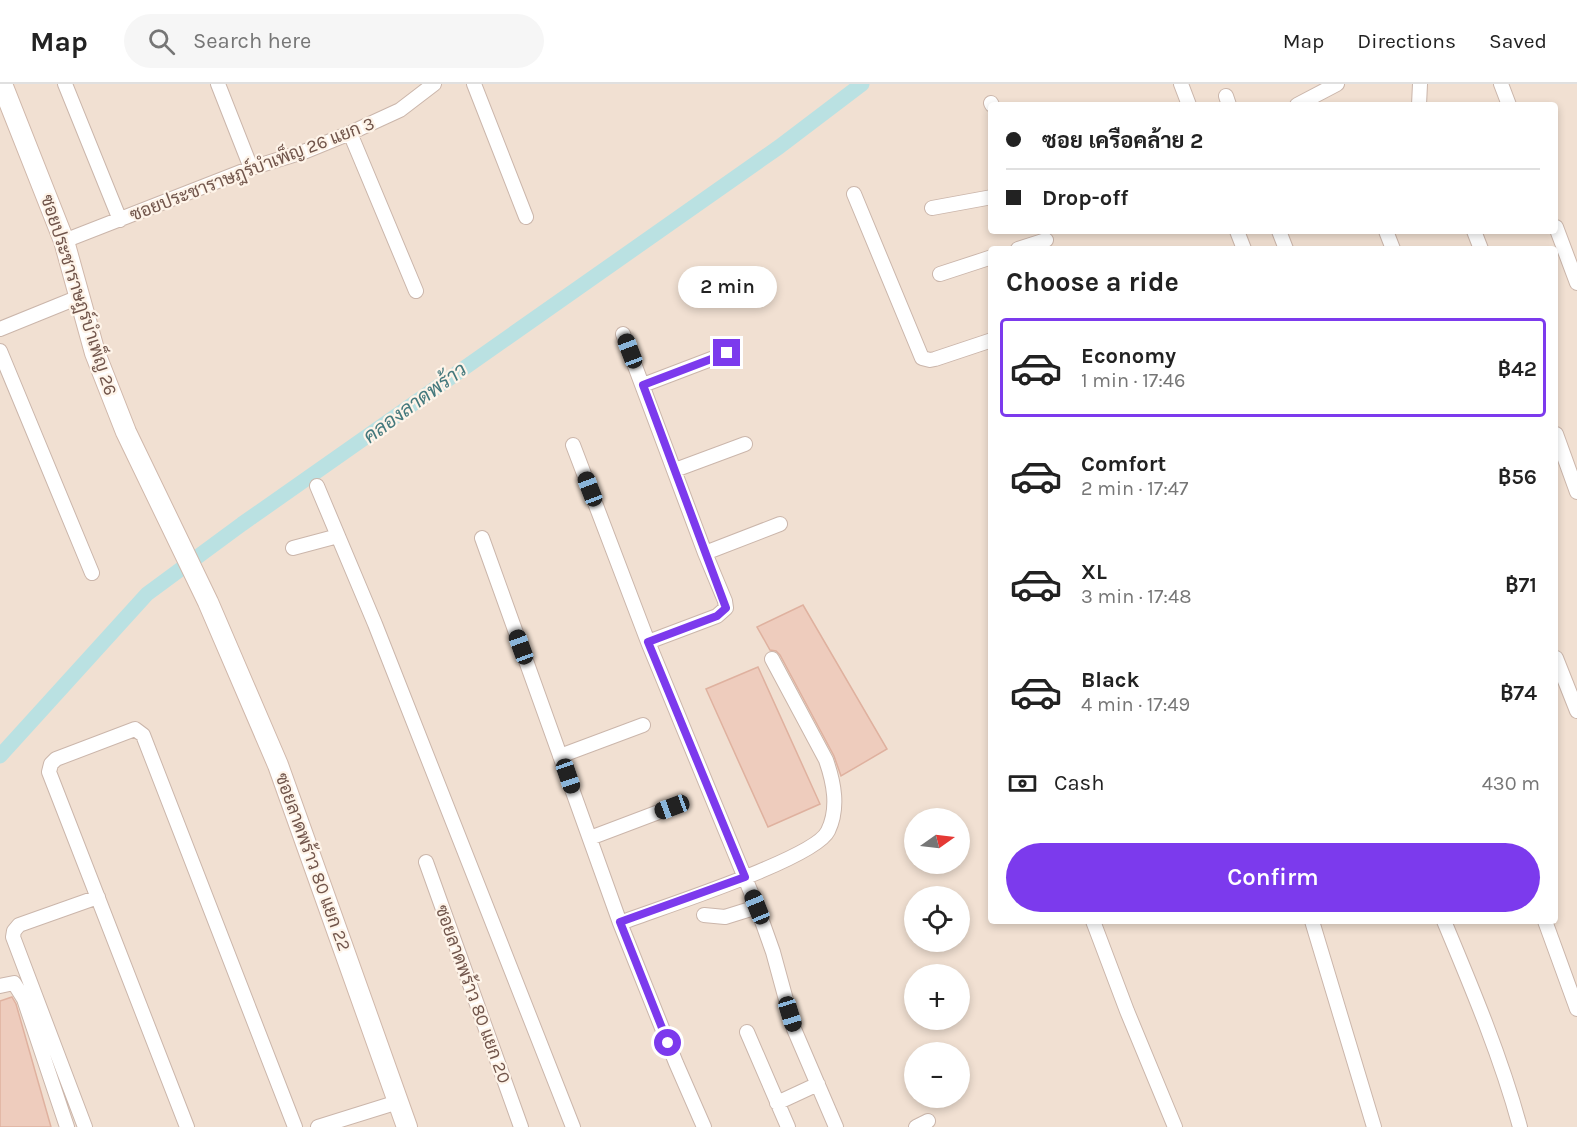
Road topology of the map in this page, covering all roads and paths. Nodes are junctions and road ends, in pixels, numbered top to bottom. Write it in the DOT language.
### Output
graph roads {
  1 [pos="2,84"];
  2 [pos="65,84"];
  3 [pos="218,84"];
  4 [pos="434,84"];
  5 [pos="474,84"];
  6 [pos="1181,84"];
  7 [pos="1420,84"];
  8 [pos="1501,84"];
  9 [pos="1330,86"];
  10 [pos="1188,102"];
  11 [pos="1302,102"];
  12 [pos="1416,102"];
  13 [pos="1508,102"];
  14 [pos="350,133"];
  15 [pos="251,168"];
  16 [pos="854,194"];
  17 [pos="988,198"];
  18 [pos="932,208"];
  19 [pos="525,217"];
  20 [pos="120,220"];
  21 [pos="1558,232"];
  22 [pos="1046,240"];
  23 [pos="64,241"];
  24 [pos="1027,246"];
  25 [pos="988,259"];
  26 [pos="940,274"];
  27 [pos="1577,283"];
  28 [pos="416,291"];
  29 [pos="79,297"];
  30 [pos="0,329"];
  31 [pos="623,334"];
  32 [pos="988,341"];
  33 [pos="0,351"];
  34 [pos="727,353"];
  35 [pos="643,385"];
  36 [pos="1558,440"];
  37 [pos="745,444"];
  38 [pos="573,445"];
  39 [pos="675,470"];
  40 [pos="317,486"];
  41 [pos="1577,492"];
  42 [pos="780,524"];
  43 [pos="338,536"];
  44 [pos="482,538"];
  45 [pos="293,548"];
  46 [pos="705,553"];
  47 [pos="92,573"];
  48 [pos="208,602"];
  49 [pos="648,642"];
  50 [pos="772,659"];
  51 [pos="1558,662"];
  52 [pos="1574,695"];
  53 [pos="1577,711"];
  54 [pos="643,725"];
  55 [pos="560,756"];
  56 [pos="672,807"];
  57 [pos="590,838"];
  58 [pos="426,862"];
  59 [pos="745,877"];
  60 [pos="98,897"];
  61 [pos="757,907"];
  62 [pos="704,915"];
  63 [pos="620,922"];
  64 [pos="1094,924"];
  65 [pos="1313,924"];
  66 [pos="1445,924"];
  67 [pos="1546,924"];
  68 [pos="0,986"];
  69 [pos="1577,1009"];
  70 [pos="747,1032"];
  71 [pos="818,1084"];
  72 [pos="398,1102"];
  73 [pos="777,1103"];
  74 [pos="67,1127"];
  75 [pos="85,1127"];
  76 [pos="187,1127"];
  77 [pos="295,1127"];
  78 [pos="318,1127"];
  79 [pos="407,1127"];
  80 [pos="521,1127"];
  81 [pos="573,1127"];
  82 [pos="704,1127"];
  83 [pos="788,1127"];
  84 [pos="836,1127"];
  85 [pos="1175,1127"];
  86 [pos="1374,1127"];
  87 [pos="1520,1127"];
  1 -- 23 [label="street, ซอยประชาราษฎร์บำเพ็ญ 26"];
  2 -- 20 [label="street"];
  3 -- 15 [label="street"];
  4 -- 14 [label="street, ซอยประชาราษฎร์บำเพ็ญ 26 แยก 3"];
  5 -- 19 [label="street"];
  6 -- 10 [label="street"];
  7 -- 12 [label="street"];
  8 -- 13 [label="street"];
  9 -- 11 [label="street"];
  14 -- 15 [label="street, ซอยประชาราษฎร์บำเพ็ญ 26 แยก 3"];
  14 -- 28 [label="street"];
  15 -- 20 [label="street, ซอยประชาราษฎร์บำเพ็ญ 26 แยก 3"];
  16 -- 32 [label="street"];
  17 -- 18 [label="street"];
  20 -- 23 [label="street, ซอยประชาราษฎร์บำเพ็ญ 26 แยก 3"];
  21 -- 27 [label="street"];
  22 -- 24 [label="street"];
  23 -- 29 [label="street, ซอยประชาราษฎร์บำเพ็ญ 26"];
  25 -- 26 [label="street"];
  29 -- 30 [label="street"];
  29 -- 48 [label="street, ซอยประชาราษฎร์บำเพ็ญ 26"];
  31 -- 35 [label="street"];
  33 -- 47 [label="street"];
  34 -- 35 [label="street"];
  35 -- 39 [label="street"];
  36 -- 41 [label="street"];
  37 -- 39 [label="street"];
  38 -- 49 [label="street"];
  39 -- 46 [label="street"];
  40 -- 43 [label="street"];
  42 -- 46 [label="street"];
  43 -- 45 [label="street"];
  43 -- 81 [label="street"];
  44 -- 55 [label="street"];
  46 -- 49 [label="street"];
  48 -- 72 [label="street, ซอยลาดพร้าว 80 แยก 22"];
  49 -- 59 [label="street"];
  50 -- 59 [label="street"];
  51 -- 52 [label="street"];
  52 -- 53 [label="street"];
  54 -- 55 [label="street"];
  55 -- 57 [label="street"];
  56 -- 57 [label="street"];
  57 -- 63 [label="street"];
  58 -- 80 [label="street, ซอยลาดพร้าว 80 แยก 20"];
  59 -- 61 [label="street"];
  59 -- 63 [label="street"];
  60 -- 75 [label="street"];
  60 -- 76 [label="street"];
  60 -- 77 [label="street"];
  61 -- 62 [label="street"];
  61 -- 71 [label="street"];
  63 -- 82 [label="street"];
  64 -- 85 [label="street"];
  65 -- 86 [label="street"];
  66 -- 87 [label="street"];
  67 -- 69 [label="street"];
  68 -- 74 [label="street"];
  70 -- 73 [label="street"];
  71 -- 73 [label="street"];
  71 -- 84 [label="street"];
  72 -- 78 [label="street"];
  72 -- 79 [label="street, ซอยลาดพร้าว 80 แยก 22"];
  73 -- 83 [label="street"];
}
